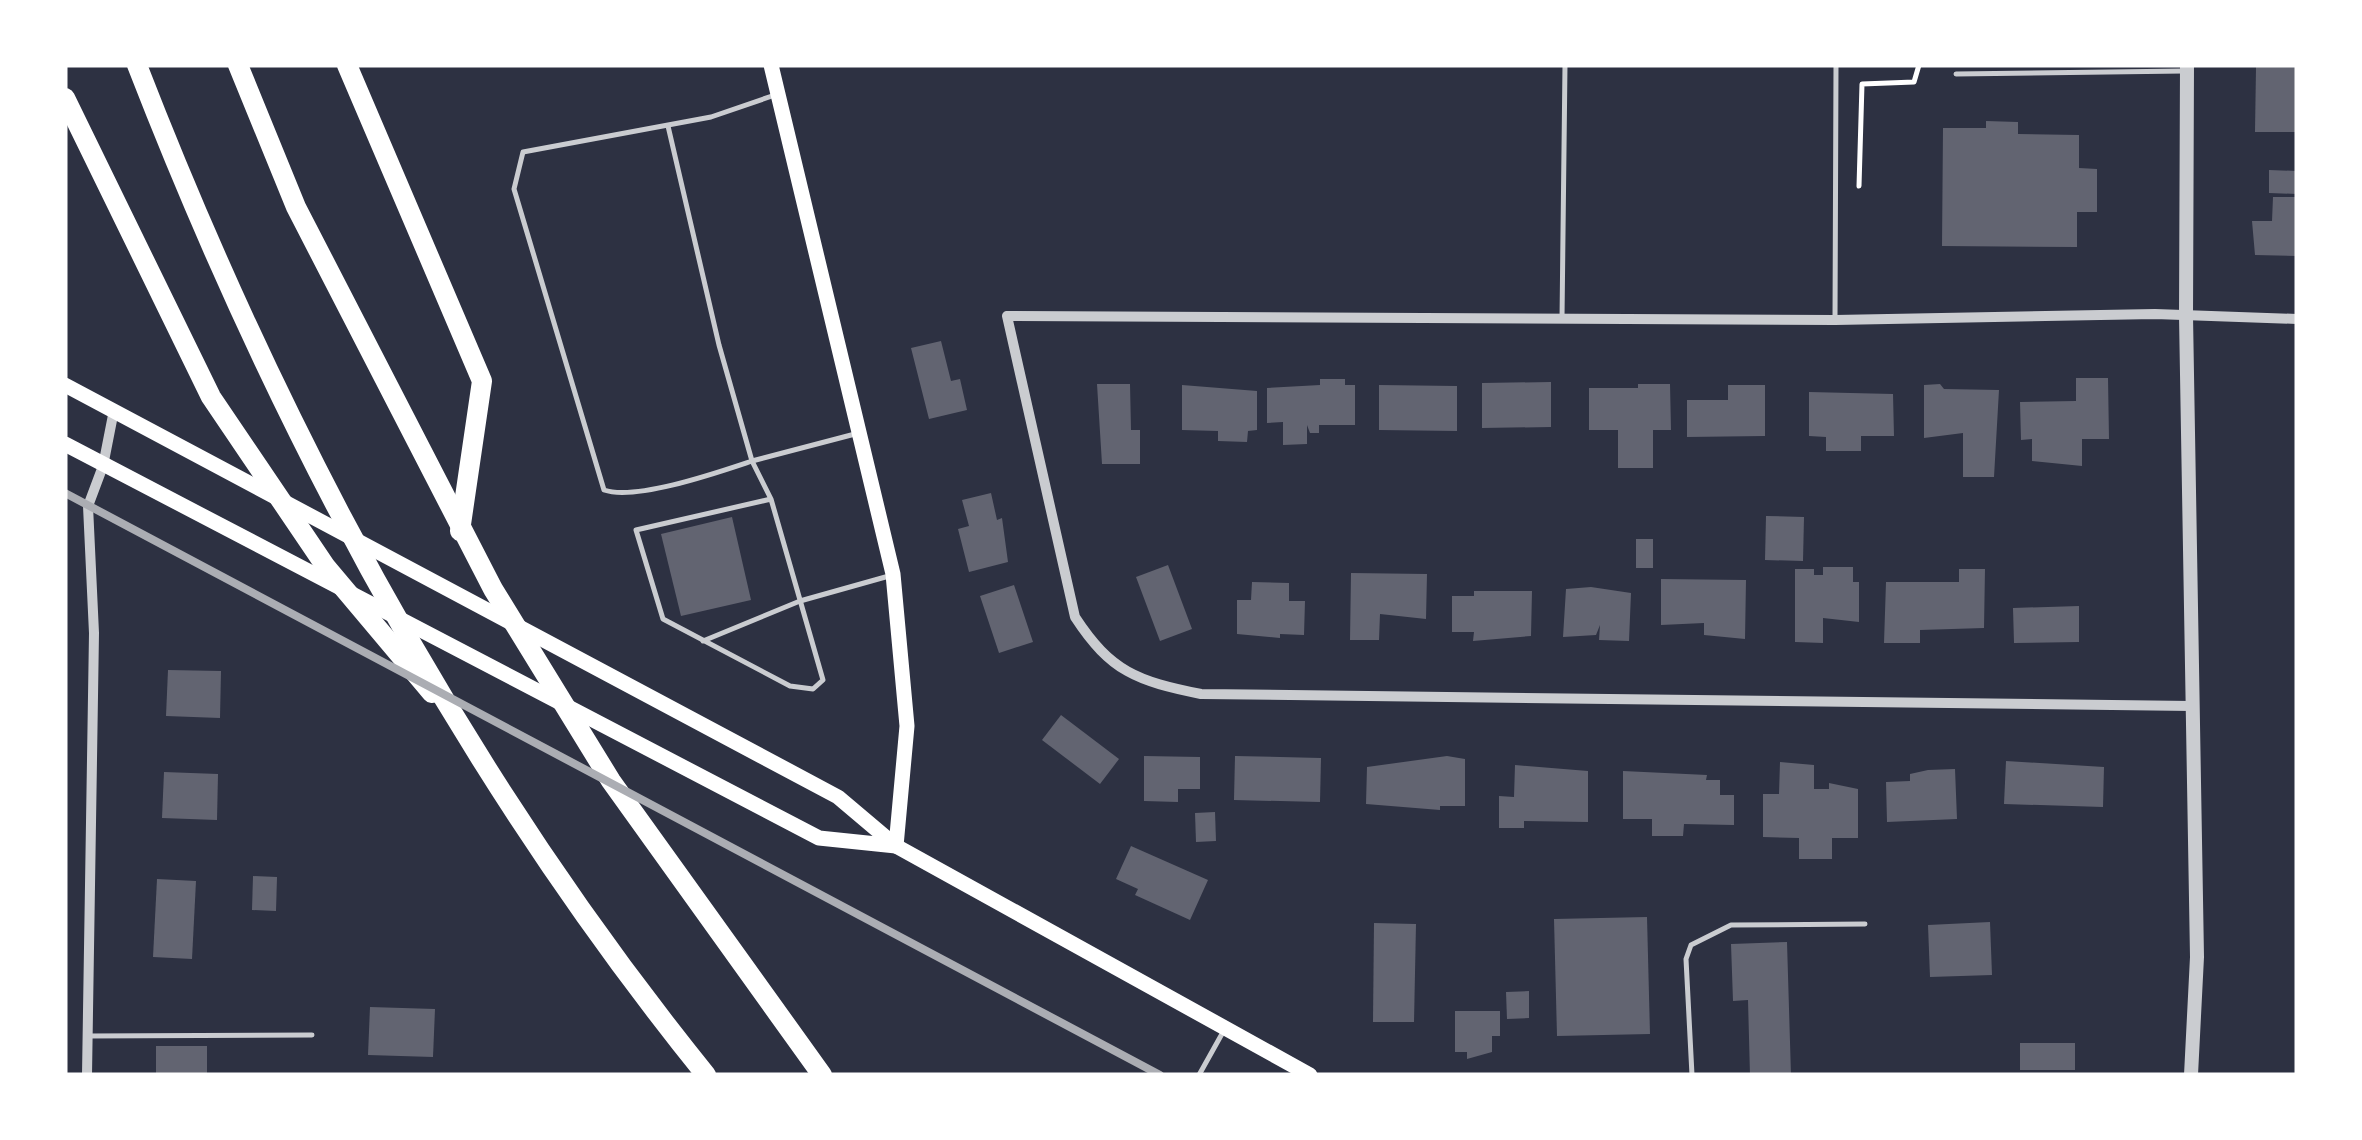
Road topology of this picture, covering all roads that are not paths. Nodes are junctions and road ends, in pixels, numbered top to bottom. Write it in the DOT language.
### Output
graph roads {
  1 [pos="137,65"];
  2 [pos="238,65"];
  3 [pos="347,65"];
  4 [pos="771,65"];
  5 [pos="1565,65"];
  6 [pos="1836,65"];
  7 [pos="2187,68"];
  8 [pos="1956,74"];
  9 [pos="778,94"];
  10 [pos="65,98"];
  11 [pos="668,126"];
  12 [pos="2186,316"];
  13 [pos="1562,318"];
  14 [pos="2297,319"];
  15 [pos="1835,320"];
  16 [pos="65,385"];
  17 [pos="114,410"];
  18 [pos="859,434"];
  19 [pos="65,444"];
  20 [pos="752,461"];
  21 [pos="103,466"];
  22 [pos="772,499"];
  23 [pos="460,531"];
  24 [pos="893,574"];
  25 [pos="800,600"];
  26 [pos="704,641"];
  27 [pos="2192,706"];
  28 [pos="462,725"];
  29 [pos="896,846"];
  30 [pos="1865,924"];
  31 [pos="1225,1029"];
  32 [pos="312,1035"];
  33 [pos="88,1036"];
  34 [pos="87,1075"];
  35 [pos="706,1075"];
  36 [pos="822,1075"];
  37 [pos="1199,1075"];
  38 [pos="1310,1075"];
  39 [pos="1692,1075"];
  40 [pos="2191,1075"];
  1 -- 28 [label="highway"];
  2 -- 23 [label="highway"];
  3 -- 23 [label="highway"];
  4 -- 9 [label="main road"];
  5 -- 13 [label="lane"];
  6 -- 15 [label="lane"];
  7 -- 8 [label="lane"];
  7 -- 12 [label="street"];
  9 -- 11 [label="lane"];
  9 -- 18 [label="main road"];
  10 -- 28 [label="highway"];
  11 -- 20 [label="lane"];
  11 -- 20 [label="lane"];
  12 -- 14 [label="street"];
  12 -- 15 [label="street"];
  12 -- 27 [label="street"];
  13 -- 15 [label="street"];
  13 -- 27 [label="street"];
  16 -- 17 [label="main road"];
  17 -- 21 [label="street"];
  17 -- 29 [label="main road"];
  18 -- 20 [label="lane"];
  18 -- 24 [label="main road"];
  19 -- 21 [label="main road"];
  20 -- 22 [label="lane"];
  21 -- 29 [label="main road"];
  21 -- 33 [label="street"];
  22 -- 25 [label="lane"];
  22 -- 26 [label="lane"];
  23 -- 36 [label="highway"];
  24 -- 25 [label="lane"];
  24 -- 29 [label="main road"];
  25 -- 26 [label="lane"];
  25 -- 26 [label="lane"];
  27 -- 40 [label="street"];
  28 -- 35 [label="highway"];
  29 -- 31 [label="main road"];
  30 -- 39 [label="lane"];
  31 -- 37 [label="lane"];
  31 -- 38 [label="main road"];
  32 -- 33 [label="lane"];
  33 -- 34 [label="street"];
}
